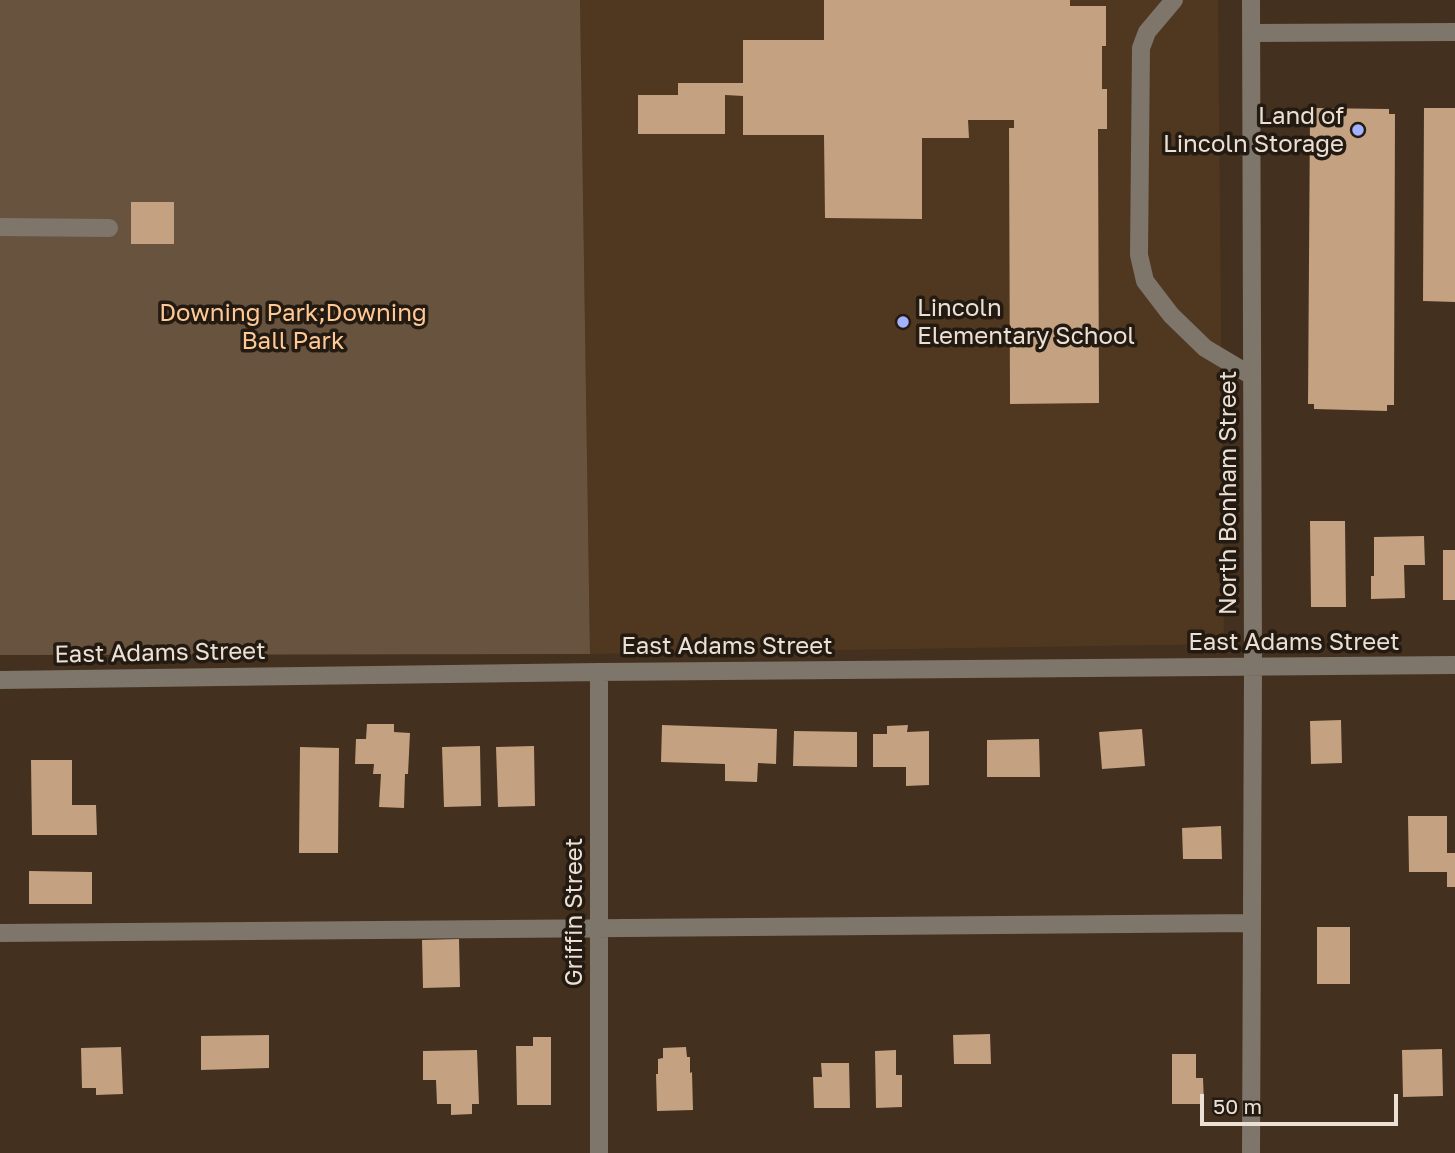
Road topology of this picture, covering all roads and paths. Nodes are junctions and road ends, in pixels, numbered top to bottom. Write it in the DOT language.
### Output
graph roads {
  1 [pos="1174,0"];
  2 [pos="1251,0"];
  3 [pos="1455,32"];
  4 [pos="1251,33"];
  5 [pos="0,227"];
  6 [pos="109,228"];
  7 [pos="1252,376"];
  8 [pos="1455,665"];
  9 [pos="1253,667"];
  10 [pos="599,672"];
  11 [pos="0,680"];
  12 [pos="1252,923"];
  13 [pos="599,929"];
  14 [pos="0,933"];
  15 [pos="599,1153"];
  16 [pos="1251,1153"];
  1 -- 7 [label="street"];
  2 -- 4 [label="street, North Bonham Street"];
  3 -- 4 [label="street"];
  4 -- 7 [label="street, North Bonham Street"];
  5 -- 6 [label="street"];
  7 -- 9 [label="street, North Bonham Street"];
  8 -- 9 [label="street, East Adams Street"];
  9 -- 10 [label="street, East Adams Street"];
  9 -- 12 [label="street, North Bonham Street"];
  10 -- 11 [label="street, East Adams Street"];
  10 -- 13 [label="street, Griffin Street"];
  12 -- 13 [label="street"];
  12 -- 16 [label="street, North Bonham Street"];
  13 -- 14 [label="street"];
  13 -- 15 [label="street, Griffin Street"];
}
